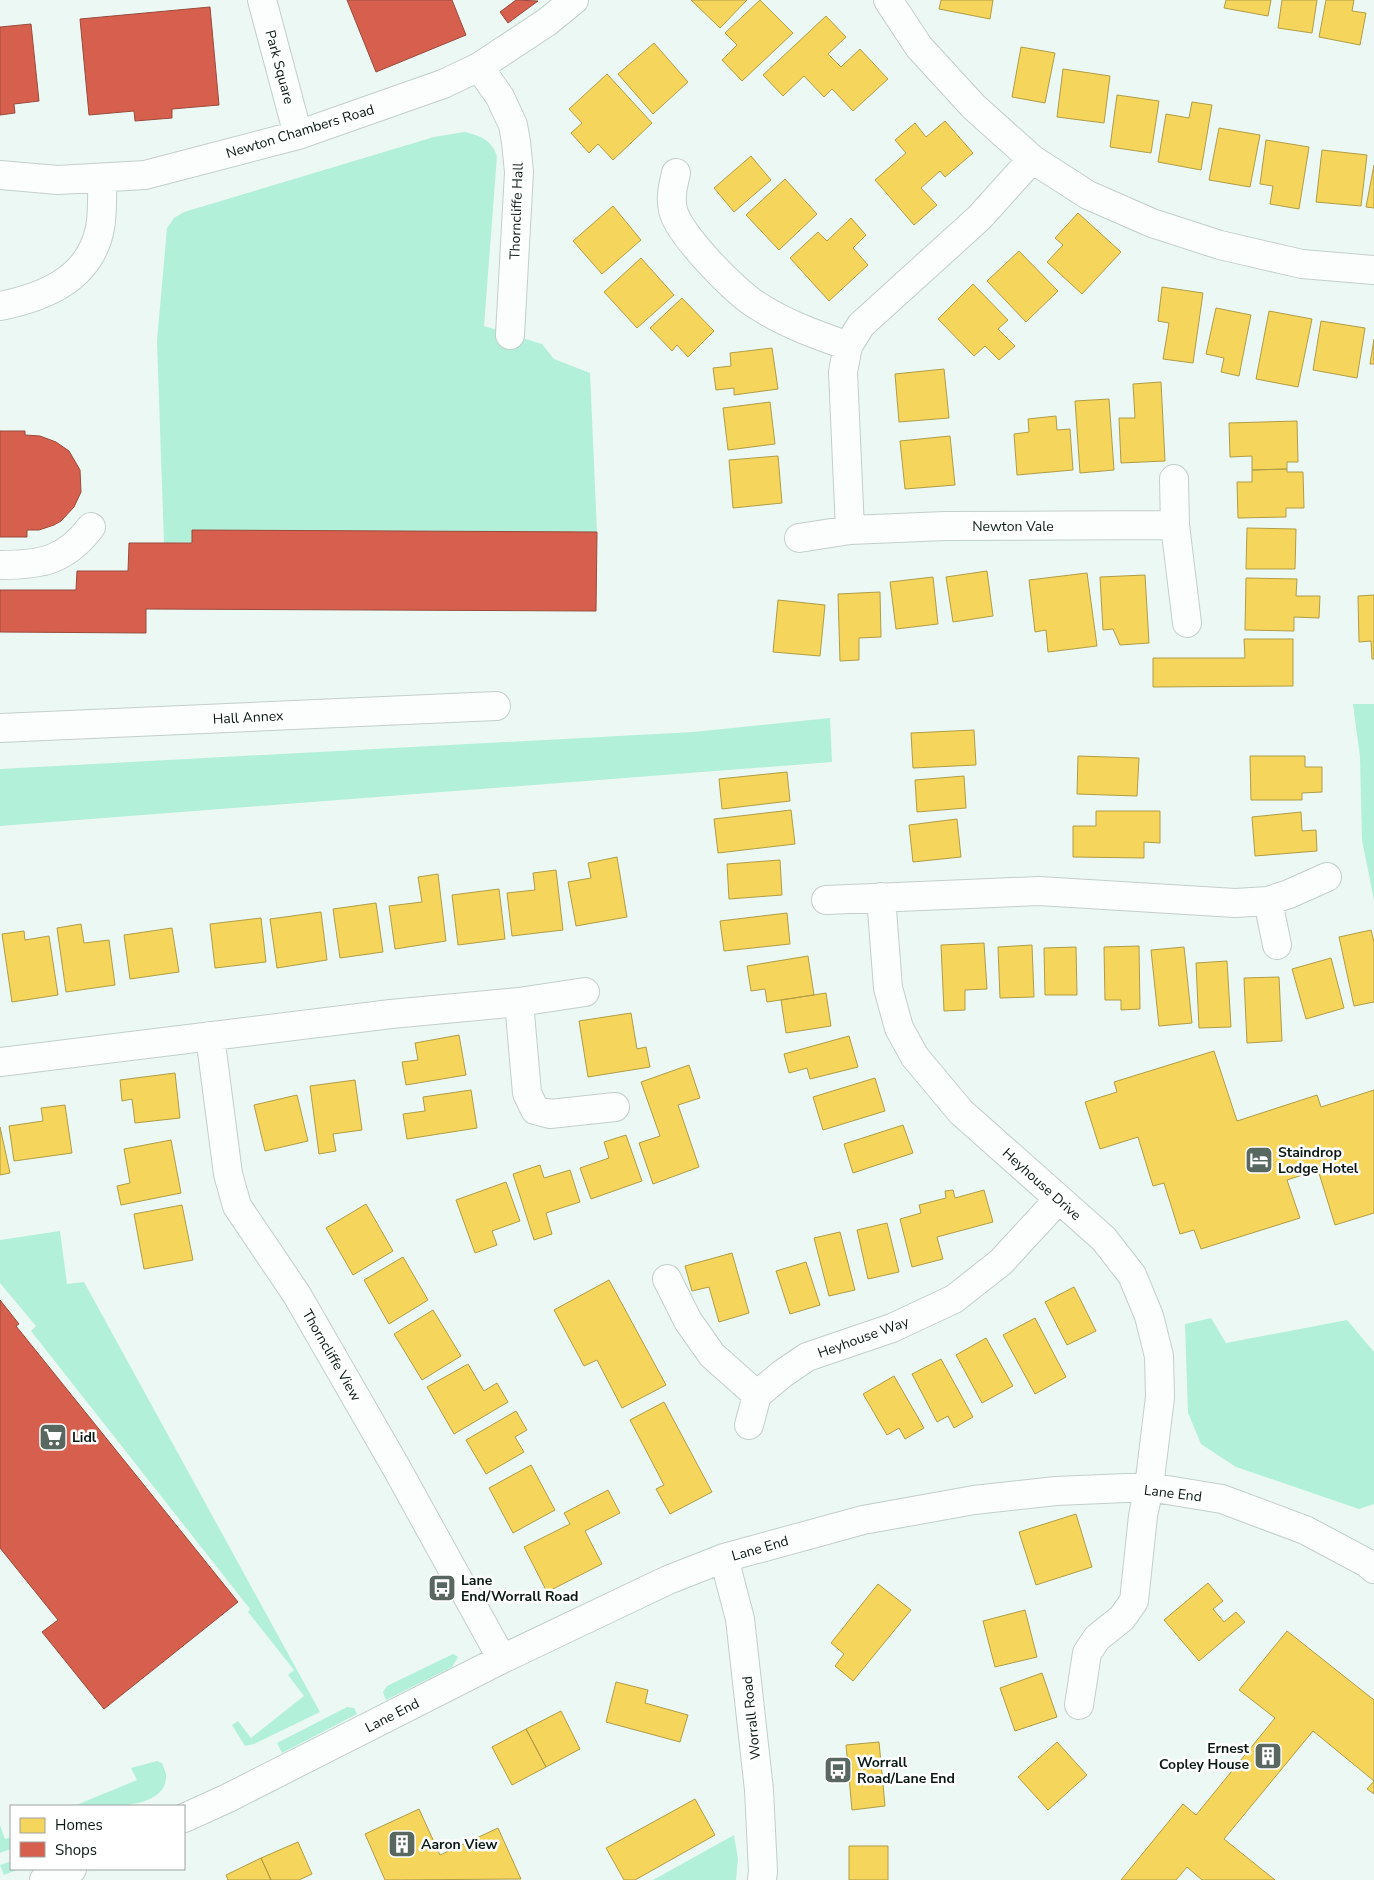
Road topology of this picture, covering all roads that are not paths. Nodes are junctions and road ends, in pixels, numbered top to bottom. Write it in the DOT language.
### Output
graph roads {
  1 [pos="262,0"];
  2 [pos="574,0"];
  3 [pos="888,0"];
  4 [pos="479,67"];
  5 [pos="298,134"];
  6 [pos="1032,159"];
  7 [pos="676,173"];
  8 [pos="0,175"];
  9 [pos="102,178"];
  10 [pos="1374,270"];
  11 [pos="0,306"];
  12 [pos="510,334"];
  13 [pos="848,346"];
  14 [pos="1174,479"];
  15 [pos="1175,525"];
  16 [pos="91,527"];
  17 [pos="850,530"];
  18 [pos="799,538"];
  19 [pos="0,565"];
  20 [pos="1187,623"];
  21 [pos="496,706"];
  22 [pos="0,728"];
  23 [pos="1326,877"];
  24 [pos="881,897"];
  25 [pos="826,900"];
  26 [pos="1268,901"];
  27 [pos="1277,945"];
  28 [pos="585,992"];
  29 [pos="519,1002"];
  30 [pos="210,1036"];
  31 [pos="0,1062"];
  32 [pos="615,1107"];
  33 [pos="1058,1200"];
  34 [pos="667,1280"];
  35 [pos="757,1395"];
  36 [pos="749,1425"];
  37 [pos="1149,1487"];
  38 [pos="724,1558"];
  39 [pos="1374,1569"];
  40 [pos="502,1659"];
  41 [pos="1079,1705"];
  42 [pos="185,1818"];
  43 [pos="69,1870"];
  44 [pos="44,1880"];
  45 [pos="762,1880"];
  1 -- 5 [label="street, Park Square"];
  2 -- 4 [label="street, Newton Chambers Road"];
  3 -- 6 [label="street"];
  4 -- 5 [label="street, Newton Chambers Road"];
  4 -- 12 [label="street, Thorncliffe Hall"];
  5 -- 9 [label="street, Newton Chambers Road"];
  6 -- 10 [label="street"];
  6 -- 13 [label="street"];
  7 -- 13 [label="street"];
  8 -- 9 [label="street, Newton Chambers Road"];
  9 -- 11 [label="street"];
  13 -- 17 [label="street"];
  14 -- 15 [label="street"];
  15 -- 17 [label="street, Newton Vale"];
  15 -- 20 [label="street"];
  16 -- 19 [label="street"];
  17 -- 18 [label="street, Newton Vale"];
  21 -- 22 [label="street, Hall Annex"];
  23 -- 26 [label="street"];
  24 -- 25 [label="street"];
  24 -- 26 [label="street"];
  24 -- 33 [label="street, Heyhouse Drive"];
  26 -- 27 [label="street"];
  28 -- 29 [label="street"];
  29 -- 30 [label="street"];
  29 -- 32 [label="street"];
  30 -- 31 [label="street"];
  30 -- 40 [label="street, Thorncliffe View"];
  33 -- 35 [label="street, Heyhouse Way"];
  33 -- 37 [label="street, Heyhouse Drive"];
  34 -- 35 [label="street"];
  35 -- 36 [label="street"];
  37 -- 38 [label="street, Lane End"];
  37 -- 39 [label="street, Lane End"];
  37 -- 41 [label="street, Heyhouse Drive"];
  38 -- 40 [label="street, Lane End"];
  38 -- 45 [label="street, Worrall Road"];
  40 -- 42 [label="street, Lane End"];
  43 -- 44 [label="street"];
}
